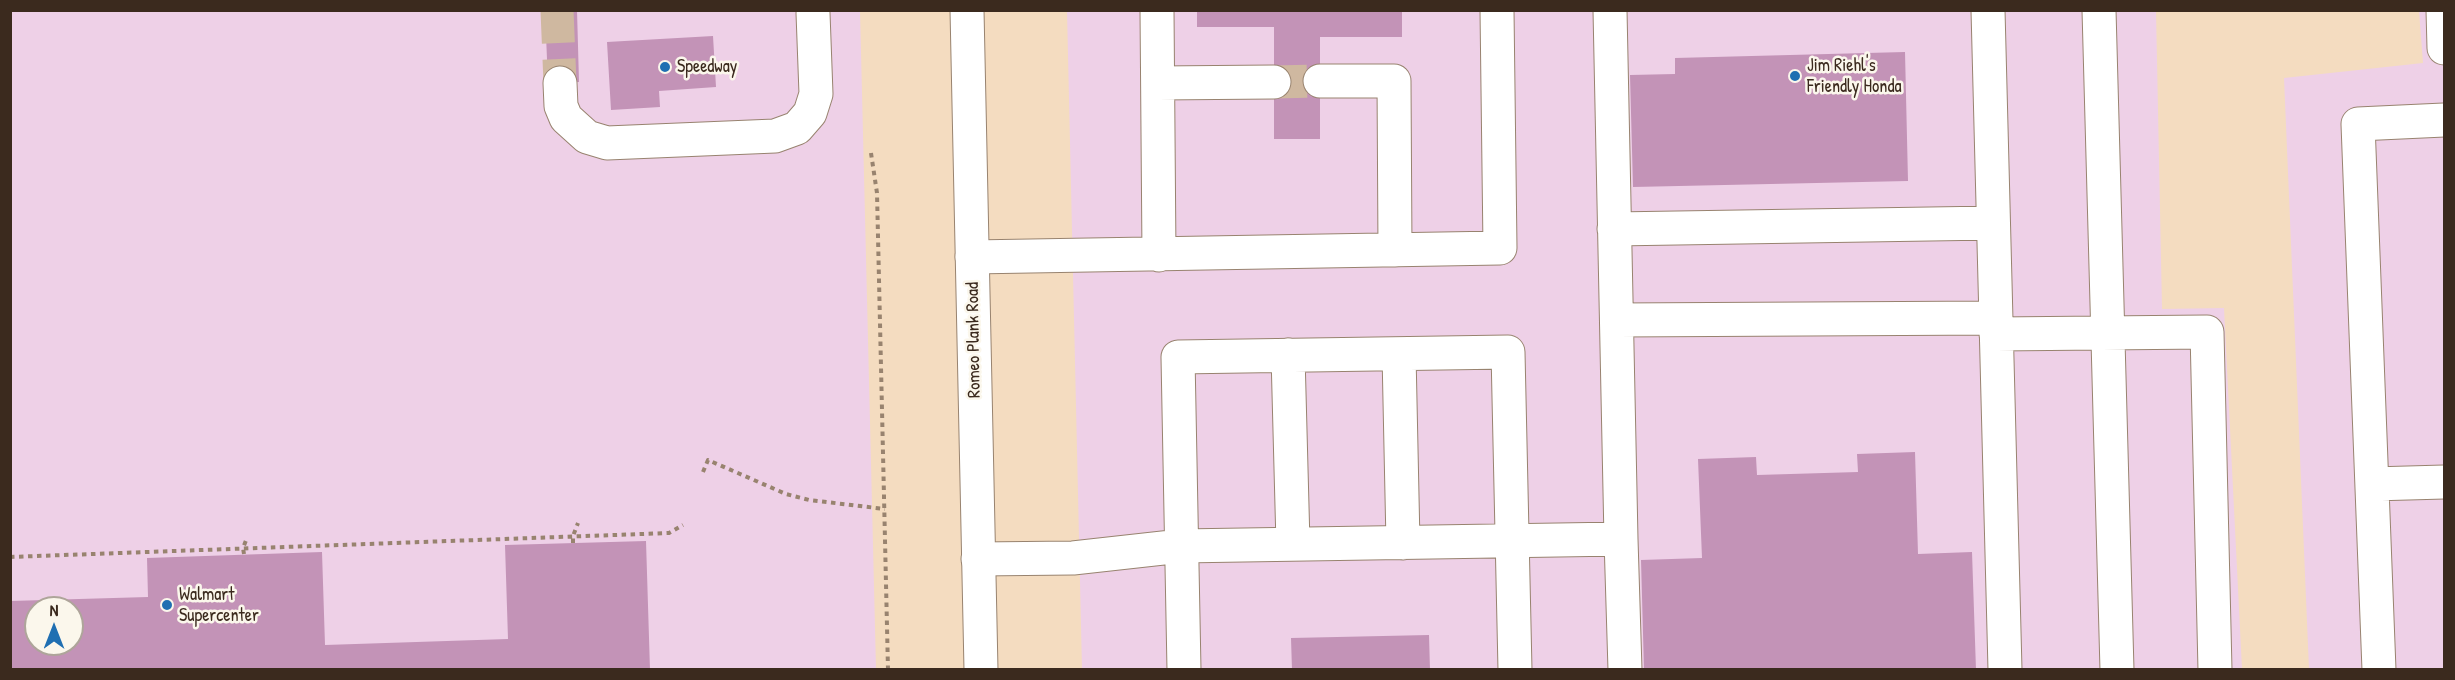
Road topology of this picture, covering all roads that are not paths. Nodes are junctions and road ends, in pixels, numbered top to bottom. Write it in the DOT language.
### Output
graph roads {
  1 [pos="966,10"];
  2 [pos="1157,10"];
  3 [pos="1497,10"];
  4 [pos="1610,10"];
  5 [pos="1988,10"];
  6 [pos="2099,10"];
  7 [pos="2443,10"];
  8 [pos="813,14"];
  9 [pos="2445,48"];
  10 [pos="1320,81"];
  11 [pos="1274,82"];
  12 [pos="560,83"];
  13 [pos="1158,83"];
  14 [pos="2445,120"];
  15 [pos="1993,223"];
  16 [pos="1614,229"];
  17 [pos="1395,250"];
  18 [pos="1159,255"];
  19 [pos="972,257"];
  20 [pos="1617,320"];
  21 [pos="1996,326"];
  22 [pos="2108,332"];
  23 [pos="1400,354"];
  24 [pos="1288,356"];
  25 [pos="2445,482"];
  26 [pos="2372,484"];
  27 [pos="1621,540"];
  28 [pos="1512,541"];
  29 [pos="1403,543"];
  30 [pos="1293,544"];
  31 [pos="1181,546"];
  32 [pos="978,559"];
  33 [pos="981,669"];
  34 [pos="1184,669"];
  35 [pos="1515,669"];
  36 [pos="1625,669"];
  37 [pos="2005,669"];
  38 [pos="2117,669"];
  39 [pos="2215,669"];
  40 [pos="2379,669"];
  1 -- 19 [label="main road, Romeo Plank Road"];
  2 -- 13 [label="main road"];
  3 -- 17 [label="main road"];
  4 -- 16 [label="main road"];
  5 -- 15 [label="main road"];
  6 -- 22 [label="main road"];
  7 -- 9 [label="main road"];
  8 -- 12 [label="main road"];
  10 -- 17 [label="main road"];
  11 -- 13 [label="main road"];
  13 -- 18 [label="main road"];
  14 -- 26 [label="main road"];
  15 -- 16 [label="main road"];
  15 -- 21 [label="main road"];
  16 -- 20 [label="main road"];
  17 -- 18 [label="main road"];
  18 -- 19 [label="main road"];
  19 -- 32 [label="main road, Romeo Plank Road"];
  20 -- 21 [label="main road"];
  20 -- 27 [label="main road"];
  21 -- 22 [label="main road"];
  21 -- 37 [label="main road"];
  22 -- 38 [label="main road"];
  22 -- 39 [label="main road"];
  23 -- 24 [label="main road"];
  23 -- 28 [label="main road"];
  23 -- 29 [label="main road"];
  24 -- 30 [label="main road"];
  24 -- 31 [label="main road"];
  25 -- 26 [label="main road"];
  26 -- 40 [label="main road"];
  27 -- 28 [label="main road"];
  27 -- 36 [label="main road"];
  28 -- 29 [label="main road"];
  28 -- 35 [label="main road"];
  29 -- 30 [label="main road"];
  30 -- 31 [label="main road"];
  31 -- 32 [label="main road"];
  31 -- 34 [label="main road"];
  32 -- 33 [label="main road, Romeo Plank Road"];
}
